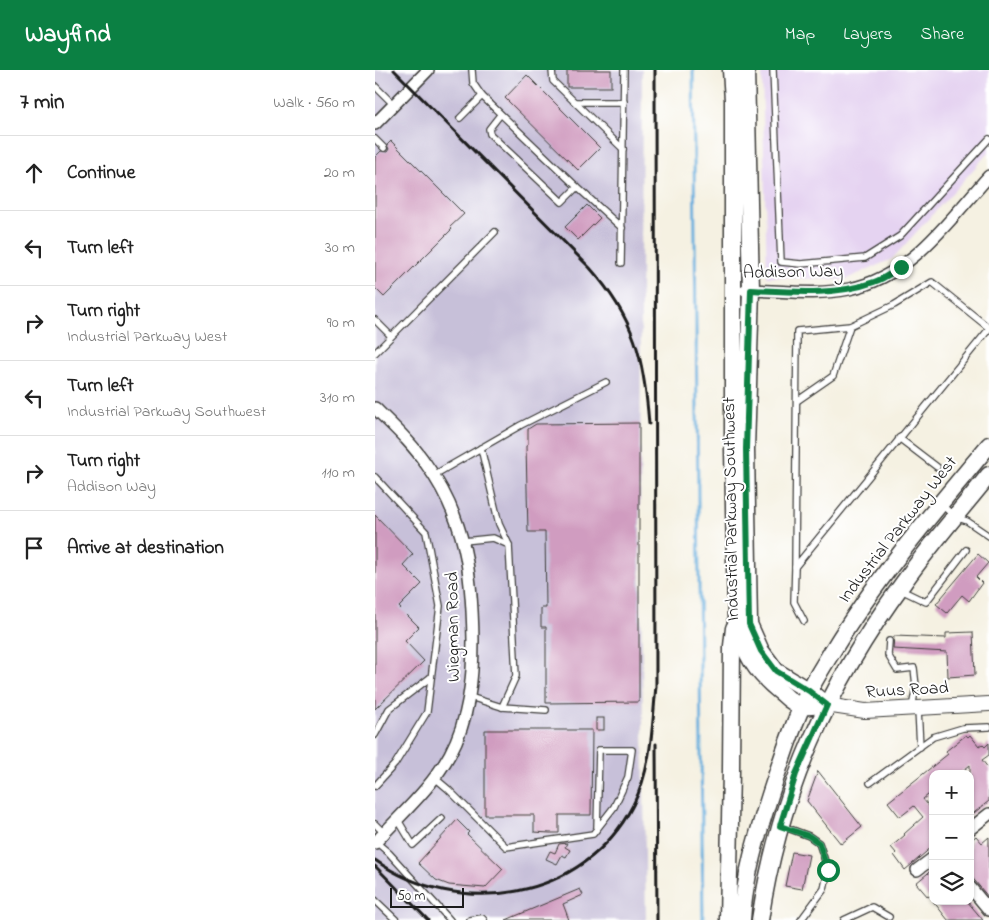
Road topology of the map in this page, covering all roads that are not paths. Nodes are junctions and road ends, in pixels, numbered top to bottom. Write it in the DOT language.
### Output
graph roads {
  1 [pos="428,70"];
  2 [pos="472,70"];
  3 [pos="552,70"];
  4 [pos="624,70"];
  5 [pos="731,70"];
  6 [pos="746,70"];
  7 [pos="773,70"];
  8 [pos="375,86"];
  9 [pos="482,96"];
  10 [pos="575,102"];
  11 [pos="624,102"];
  12 [pos="395,105"];
  13 [pos="500,115"];
  14 [pos="460,118"];
  15 [pos="375,124"];
  16 [pos="375,138"];
  17 [pos="989,139"];
  18 [pos="384,148"];
  19 [pos="623,149"];
  20 [pos="989,176"];
  21 [pos="577,187"];
  22 [pos="622,228"];
  23 [pos="495,232"];
  24 [pos="621,263"];
  25 [pos="733,289"];
  26 [pos="751,290"];
  27 [pos="375,320"];
  28 [pos="850,326"];
  29 [pos="989,328"];
  30 [pos="391,336"];
  31 [pos="375,353"];
  32 [pos="606,382"];
  33 [pos="797,401"];
  34 [pos="375,408"];
  35 [pos="899,438"];
  36 [pos="989,445"];
  37 [pos="481,448"];
  38 [pos="937,467"];
  39 [pos="434,476"];
  40 [pos="989,476"];
  41 [pos="375,477"];
  42 [pos="941,503"];
  43 [pos="955,517"];
  44 [pos="989,536"];
  45 [pos="464,541"];
  46 [pos="509,546"];
  47 [pos="966,550"];
  48 [pos="795,567"];
  49 [pos="899,589"];
  50 [pos="735,620"];
  51 [pos="804,621"];
  52 [pos="889,641"];
  53 [pos="431,677"];
  54 [pos="809,691"];
  55 [pos="470,697"];
  56 [pos="989,704"];
  57 [pos="827,705"];
  58 [pos="802,706"];
  59 [pos="502,707"];
  60 [pos="915,708"];
  61 [pos="546,710"];
  62 [pos="989,727"];
  63 [pos="375,735"];
  64 [pos="920,747"];
  65 [pos="435,778"];
  66 [pos="870,783"];
  67 [pos="375,786"];
  68 [pos="989,814"];
  69 [pos="442,818"];
  70 [pos="398,820"];
  71 [pos="375,824"];
  72 [pos="780,826"];
  73 [pos="974,826"];
  74 [pos="597,829"];
  75 [pos="384,833"];
  76 [pos="376,843"];
  77 [pos="930,860"];
  78 [pos="917,870"];
  79 [pos="974,892"];
  80 [pos="375,900"];
  81 [pos="989,910"];
  82 [pos="889,917"];
  83 [pos="395,920"];
  84 [pos="449,920"];
  85 [pos="470,920"];
  86 [pos="485,920"];
  87 [pos="728,920"];
  88 [pos="741,920"];
  89 [pos="760,920"];
  90 [pos="801,920"];
  91 [pos="844,920"];
  1 -- 12 [label="street"];
  2 -- 9 [label="lane"];
  3 -- 10 [label="lane"];
  4 -- 11 [label="lane"];
  5 -- 25 [label="main road, Industrial Parkway Southwest"];
  6 -- 26 [label="main road, Industrial Parkway Southwest"];
  7 -- 17 [label="lane"];
  8 -- 12 [label="lane"];
  9 -- 13 [label="lane"];
  9 -- 14 [label="lane"];
  10 -- 11 [label="lane"];
  10 -- 19 [label="lane"];
  11 -- 19 [label="lane"];
  12 -- 15 [label="street"];
  13 -- 21 [label="lane"];
  13 -- 21 [label="lane"];
  16 -- 18 [label="lane"];
  19 -- 22 [label="lane"];
  20 -- 26 [label="street, Addison Way"];
  21 -- 22 [label="lane"];
  22 -- 24 [label="lane"];
  23 -- 30 [label="lane"];
  25 -- 26 [label="street, Addison Way"];
  25 -- 50 [label="main road, Industrial Parkway Southwest"];
  26 -- 54 [label="main road, Industrial Parkway Southwest"];
  27 -- 30 [label="lane"];
  28 -- 29 [label="lane"];
  28 -- 33 [label="lane"];
  28 -- 33 [label="lane"];
  29 -- 35 [label="lane"];
  30 -- 31 [label="lane"];
  32 -- 37 [label="lane"];
  33 -- 48 [label="lane"];
  34 -- 39 [label="street, Wiegman Road"];
  35 -- 38 [label="lane"];
  35 -- 48 [label="lane"];
  36 -- 42 [label="main road, Industrial Parkway West"];
  37 -- 39 [label="lane"];
  37 -- 46 [label="lane"];
  39 -- 45 [label="street, Wiegman Road"];
  40 -- 43 [label="main road"];
  41 -- 53 [label="lane"];
  42 -- 43 [label="lane"];
  42 -- 54 [label="main road, Industrial Parkway West"];
  43 -- 44 [label="lane"];
  43 -- 49 [label="main road"];
  45 -- 46 [label="lane"];
  45 -- 55 [label="street, Wiegman Road"];
  46 -- 59 [label="lane"];
  47 -- 49 [label="lane"];
  48 -- 51 [label="lane"];
  49 -- 57 [label="main road"];
  50 -- 58 [label="main road, Industrial Parkway Southwest"];
  50 -- 87 [label="main road"];
  52 -- 60 [label="lane"];
  53 -- 63 [label="lane"];
  53 -- 67 [label="lane"];
  54 -- 57 [label="main road, Industrial Parkway Southwest"];
  54 -- 58 [label="main road, Industrial Parkway West"];
  55 -- 59 [label="lane"];
  55 -- 65 [label="street, Wiegman Road"];
  56 -- 60 [label="street, Ruus Road"];
  57 -- 58 [label="main road"];
  57 -- 60 [label="street, Ruus Road"];
  57 -- 72 [label="main road"];
  58 -- 88 [label="main road, Industrial Parkway West"];
  59 -- 61 [label="lane"];
  60 -- 64 [label="lane"];
  62 -- 64 [label="lane"];
  64 -- 66 [label="lane"];
  65 -- 70 [label="street, Wiegman Road"];
  65 -- 74 [label="lane"];
  68 -- 73 [label="street"];
  69 -- 70 [label="lane"];
  70 -- 75 [label="street, Wiegman Road"];
  71 -- 75 [label="lane"];
  72 -- 89 [label="main road"];
  72 -- 90 [label="lane"];
  74 -- 74 [label="lane"];
  75 -- 76 [label="street, Wiegman Road"];
  76 -- 84 [label="lane"];
  77 -- 78 [label="street"];
  79 -- 81 [label="street"];
  80 -- 83 [label="lane"];
  82 -- 91 [label="lane"];
  85 -- 86 [label="lane"];
}
